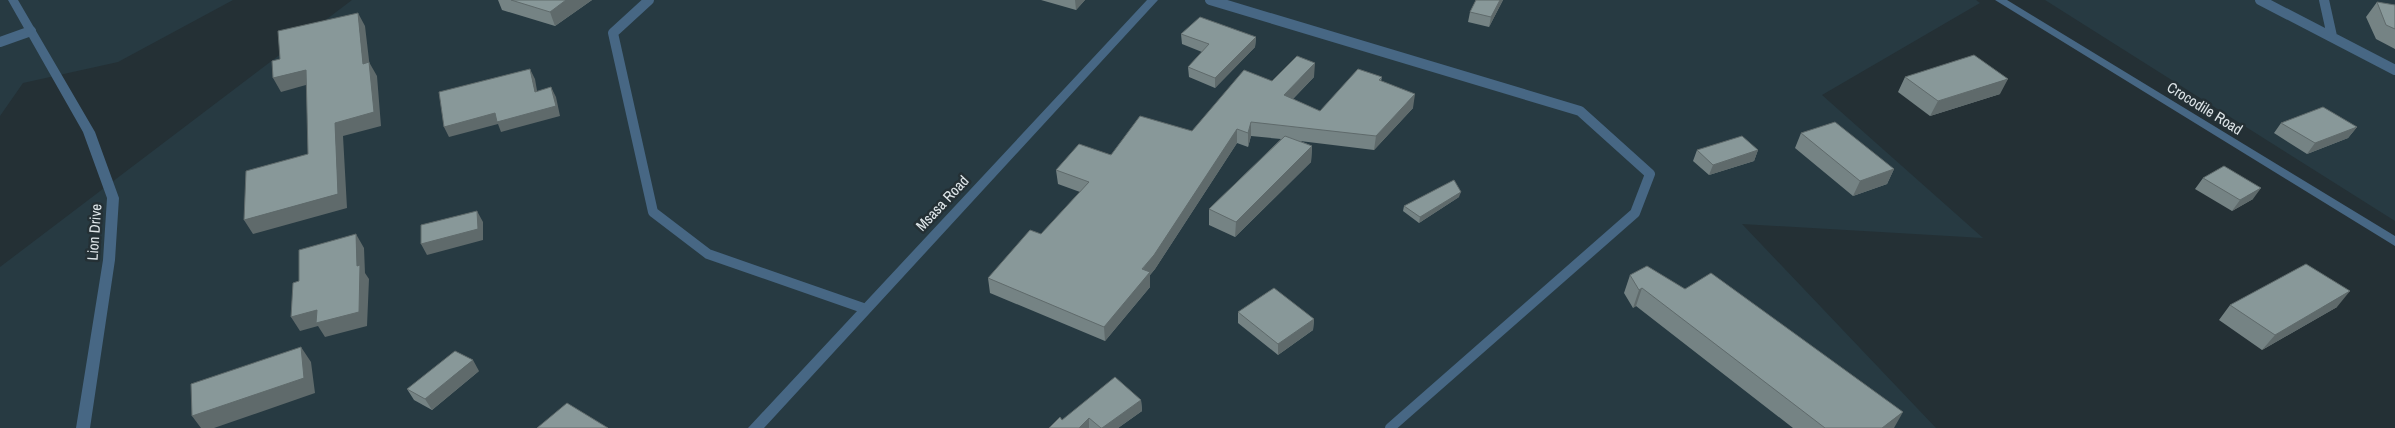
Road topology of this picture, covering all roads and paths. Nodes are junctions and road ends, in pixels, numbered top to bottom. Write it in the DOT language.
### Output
graph roads {
  1 [pos="13,0"];
  2 [pos="649,0"];
  3 [pos="1153,0"];
  4 [pos="1210,0"];
  5 [pos="2000,0"];
  6 [pos="2260,0"];
  7 [pos="2324,0"];
  8 [pos="31,31"];
  9 [pos="2332,36"];
  10 [pos="0,42"];
  11 [pos="2395,70"];
  12 [pos="2395,242"];
  13 [pos="866,309"];
  14 [pos="83,428"];
  15 [pos="755,428"];
  16 [pos="1390,428"];
  1 -- 8 [label="street, Lion Drive"];
  2 -- 13 [label="lane"];
  3 -- 13 [label="street, Msasa Road"];
  4 -- 16 [label="lane"];
  5 -- 12 [label="street, Crocodile Road"];
  6 -- 9 [label="lane"];
  7 -- 9 [label="lane"];
  8 -- 10 [label="lane"];
  8 -- 14 [label="street, Lion Drive"];
  9 -- 11 [label="lane"];
  13 -- 15 [label="street, Msasa Road"];
}
